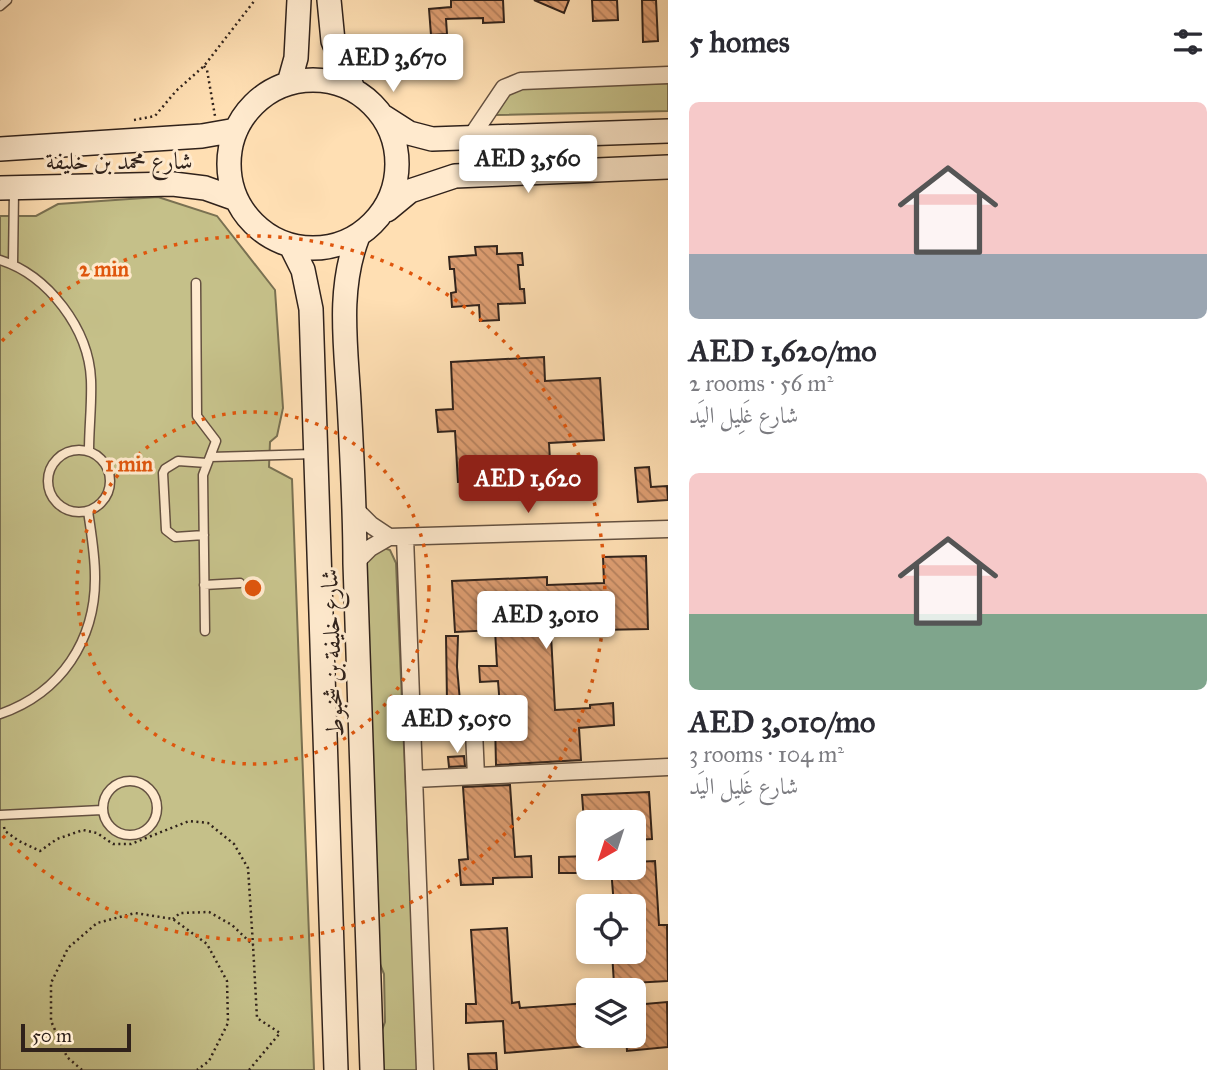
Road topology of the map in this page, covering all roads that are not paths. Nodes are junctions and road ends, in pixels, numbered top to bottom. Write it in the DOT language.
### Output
graph roads {
  1 [pos="7,0"];
  2 [pos="299,0"];
  3 [pos="329,0"];
  4 [pos="0,6"];
  5 [pos="668,75"];
  6 [pos="289,83"];
  7 [pos="353,89"];
  8 [pos="384,117"];
  9 [pos="668,131"];
  10 [pos="226,132"];
  11 [pos="471,137"];
  12 [pos="0,149"];
  13 [pos="668,167"];
  14 [pos="7,188"];
  15 [pos="236,199"];
  16 [pos="382,214"];
  17 [pos="358,236"];
  18 [pos="291,246"];
  19 [pos="0,260"];
  20 [pos="13,264"];
  21 [pos="196,283"];
  22 [pos="89,451"];
  23 [pos="317,454"];
  24 [pos="208,460"];
  25 [pos="355,509"];
  26 [pos="88,511"];
  27 [pos="668,529"];
  28 [pos="204,535"];
  29 [pos="397,537"];
  30 [pos="355,563"];
  31 [pos="240,583"];
  32 [pos="204,585"];
  33 [pos="205,631"];
  34 [pos="0,714"];
  35 [pos="474,731"];
  36 [pos="668,767"];
  37 [pos="476,776"];
  38 [pos="414,779"];
  39 [pos="102,810"];
  40 [pos="1,815"];
  41 [pos="336,1070"];
  42 [pos="372,1070"];
  43 [pos="425,1070"];
  1 -- 4 [label="lane"];
  2 -- 6 [label="main road"];
  3 -- 7 [label="main road"];
  5 -- 11 [label="street"];
  6 -- 7 [label="main road"];
  6 -- 10 [label="main road"];
  7 -- 8 [label="main road"];
  8 -- 11 [label="main road"];
  8 -- 16 [label="main road"];
  9 -- 11 [label="main road"];
  10 -- 12 [label="main road, شارع محمد بن خليفة"];
  10 -- 15 [label="main road"];
  13 -- 16 [label="main road"];
  14 -- 15 [label="main road, شارع محمد بن خليفة"];
  14 -- 20 [label="lane"];
  15 -- 18 [label="main road"];
  16 -- 17 [label="main road"];
  17 -- 18 [label="main road"];
  17 -- 25 [label="main road, شارع خليفة بن شخبوط"];
  18 -- 23 [label="main road, شارع خليفة بن شخبوط"];
  19 -- 20 [label="lane"];
  20 -- 22 [label="lane"];
  21 -- 24 [label="lane"];
  22 -- 26 [label="lane"];
  22 -- 26 [label="lane"];
  23 -- 24 [label="lane"];
  23 -- 41 [label="main road, شارع خليفة بن شخبوط"];
  24 -- 28 [label="lane"];
  24 -- 28 [label="lane"];
  25 -- 29 [label="street"];
  25 -- 30 [label="main road, شارع خليفة بن شخبوط"];
  26 -- 34 [label="lane"];
  27 -- 29 [label="street"];
  28 -- 32 [label="lane"];
  29 -- 30 [label="street"];
  29 -- 38 [label="street"];
  30 -- 42 [label="main road, شارع خليفة بن شخبوط"];
  31 -- 32 [label="lane"];
  32 -- 33 [label="lane"];
  35 -- 37 [label="street"];
  36 -- 37 [label="street"];
  37 -- 38 [label="street"];
  38 -- 43 [label="street"];
  39 -- 39 [label="lane"];
  39 -- 40 [label="lane"];
}
